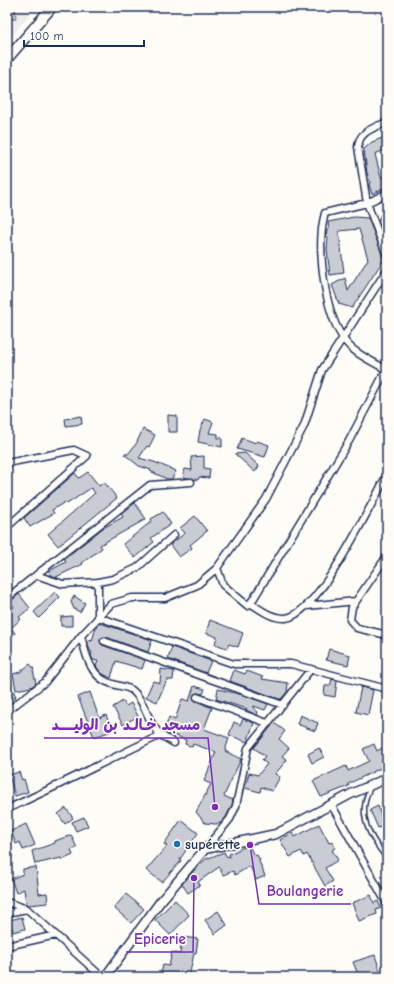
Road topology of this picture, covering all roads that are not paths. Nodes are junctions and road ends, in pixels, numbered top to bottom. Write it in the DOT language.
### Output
graph roads {
  1 [pos="52,7"];
  2 [pos="7,59"];
  3 [pos="387,122"];
  4 [pos="387,193"];
  5 [pos="367,203"];
  6 [pos="387,256"];
  7 [pos="387,270"];
  8 [pos="342,338"];
  9 [pos="387,370"];
  10 [pos="7,463"];
  11 [pos="387,475"];
  12 [pos="191,482"];
  13 [pos="8,526"];
  14 [pos="174,535"];
  15 [pos="387,556"];
  16 [pos="217,568"];
  17 [pos="36,575"];
  18 [pos="98,582"];
  19 [pos="7,598"];
  20 [pos="356,602"];
  21 [pos="250,603"];
  22 [pos="307,606"];
  23 [pos="98,617"];
  24 [pos="387,635"];
  25 [pos="81,636"];
  26 [pos="104,641"];
  27 [pos="311,670"];
  28 [pos="387,689"];
  29 [pos="197,697"];
  30 [pos="283,705"];
  31 [pos="7,711"];
  32 [pos="267,723"];
  33 [pos="161,735"];
  34 [pos="174,743"];
  35 [pos="387,778"];
  36 [pos="372,784"];
  37 [pos="332,804"];
  38 [pos="7,809"];
  39 [pos="205,849"];
  40 [pos="387,859"];
  41 [pos="7,902"];
  42 [pos="387,904"];
  43 [pos="27,909"];
  44 [pos="7,913"];
  45 [pos="56,935"];
  46 [pos="7,946"];
  47 [pos="104,977"];
  1 -- 2 [label="main road"];
  3 -- 5 [label="street"];
  4 -- 5 [label="street"];
  5 -- 6 [label="street"];
  5 -- 8 [label="street"];
  7 -- 8 [label="street"];
  8 -- 9 [label="street"];
  8 -- 16 [label="street"];
  9 -- 21 [label="street"];
  10 -- 13 [label="street"];
  11 -- 22 [label="street"];
  12 -- 17 [label="street"];
  14 -- 18 [label="street"];
  15 -- 20 [label="street"];
  16 -- 21 [label="street"];
  16 -- 23 [label="street"];
  17 -- 18 [label="street"];
  17 -- 19 [label="street"];
  18 -- 23 [label="street"];
  20 -- 22 [label="street"];
  20 -- 24 [label="street"];
  21 -- 22 [label="street"];
  23 -- 25 [label="street"];
  23 -- 27 [label="street"];
  25 -- 31 [label="street"];
  25 -- 33 [label="street"];
  26 -- 30 [label="street"];
  27 -- 28 [label="street"];
  27 -- 30 [label="street"];
  29 -- 32 [label="street"];
  30 -- 32 [label="street"];
  32 -- 39 [label="street"];
  33 -- 34 [label="street"];
  33 -- 38 [label="street"];
  35 -- 36 [label="street"];
  36 -- 37 [label="street"];
  36 -- 40 [label="lane"];
  37 -- 39 [label="street"];
  37 -- 42 [label="street"];
  39 -- 47 [label="street"];
  41 -- 43 [label="street"];
  43 -- 44 [label="street"];
  43 -- 45 [label="street"];
  45 -- 46 [label="street"];
  45 -- 47 [label="street"];
}
